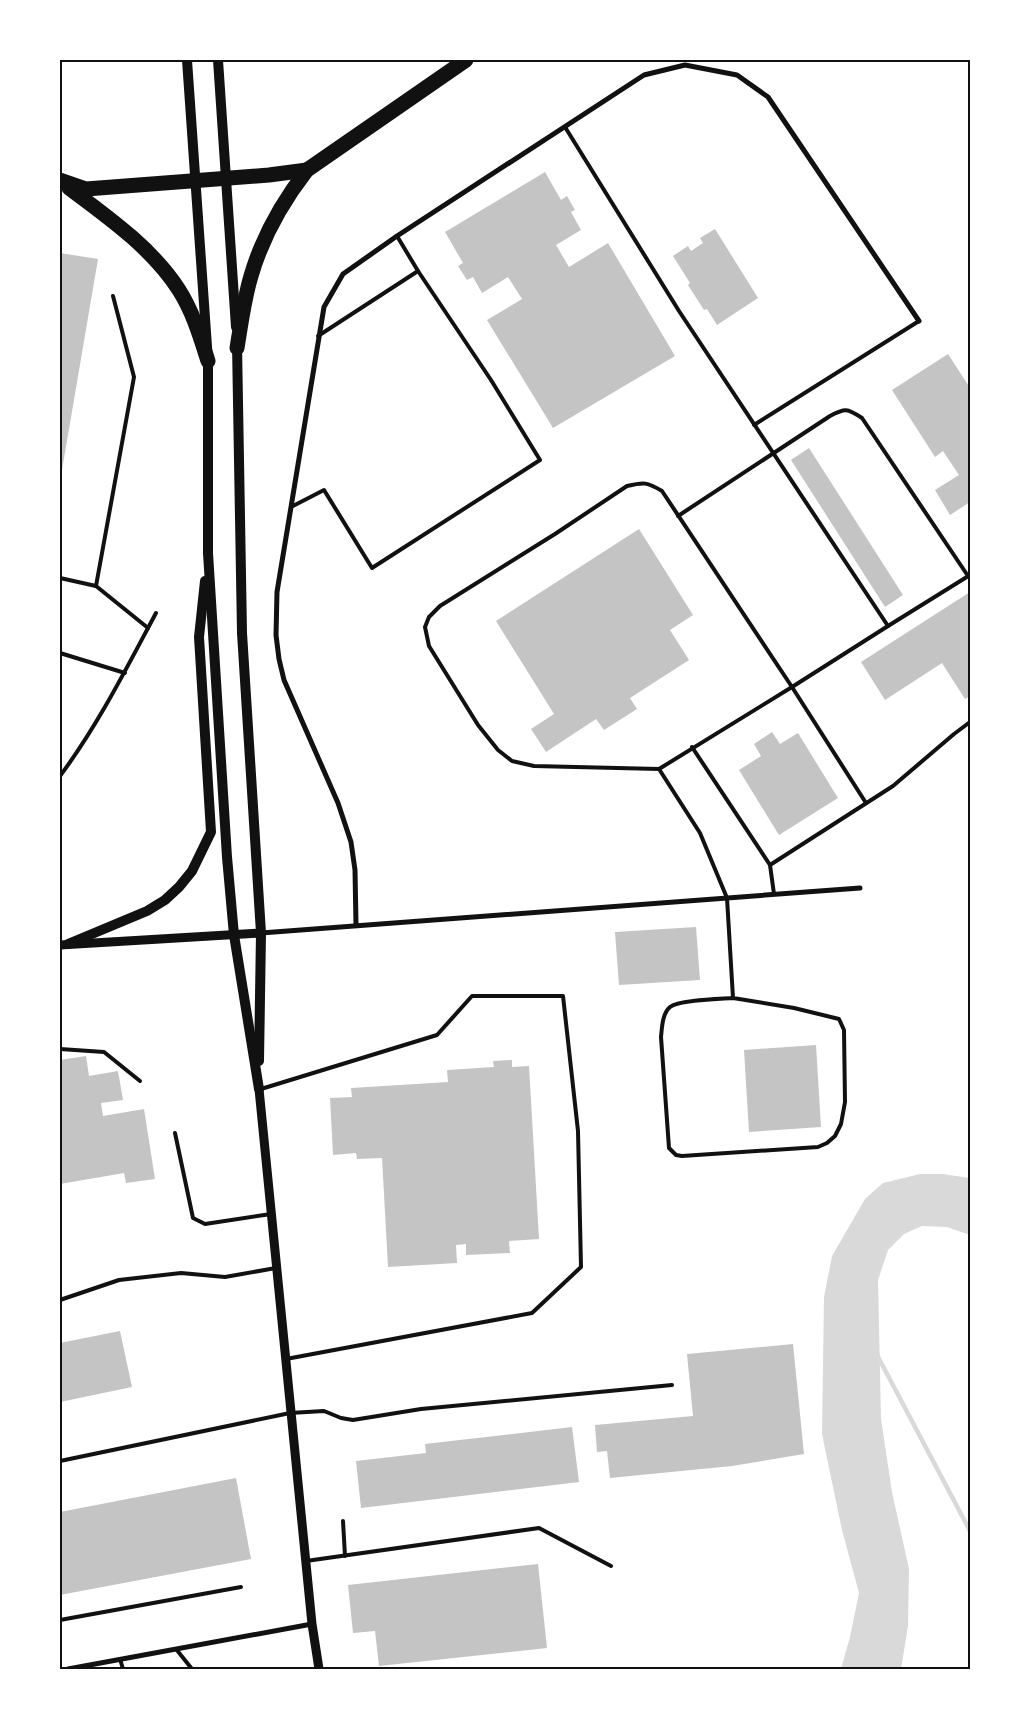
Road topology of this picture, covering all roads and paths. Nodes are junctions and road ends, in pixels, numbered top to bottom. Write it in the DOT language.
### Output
graph roads {
  1 [pos="187,60"];
  2 [pos="218,60"];
  3 [pos="466,60"];
  4 [pos="565,127"];
  5 [pos="307,170"];
  6 [pos="225,178"];
  7 [pos="195,180"];
  8 [pos="60,181"];
  9 [pos="397,236"];
  10 [pos="418,271"];
  11 [pos="113,296"];
  12 [pos="919,321"];
  13 [pos="318,336"];
  14 [pos="237,348"];
  15 [pos="208,361"];
  16 [pos="754,425"];
  17 [pos="773,453"];
  18 [pos="291,507"];
  19 [pos="678,516"];
  20 [pos="208,553"];
  21 [pos="969,576"];
  22 [pos="60,578"];
  23 [pos="96,586"];
  24 [pos="156,613"];
  25 [pos="888,626"];
  26 [pos="148,628"];
  27 [pos="60,652"];
  28 [pos="125,672"];
  29 [pos="792,687"];
  30 [pos="970,722"];
  31 [pos="692,747"];
  32 [pos="659,769"];
  33 [pos="60,776"];
  34 [pos="866,803"];
  35 [pos="770,865"];
  36 [pos="860,888"];
  37 [pos="774,894"];
  38 [pos="728,898"];
  39 [pos="356,925"];
  40 [pos="261,933"];
  41 [pos="234,935"];
  42 [pos="64,944"];
  43 [pos="733,998"];
  44 [pos="60,1048"];
  45 [pos="140,1081"];
  46 [pos="259,1089"];
  47 [pos="175,1133"];
  48 [pos="271,1214"];
  49 [pos="276,1268"];
  50 [pos="60,1300"];
  51 [pos="286,1359"];
  52 [pos="672,1385"];
  53 [pos="290,1412"];
  54 [pos="60,1461"];
  55 [pos="342,1520"];
  56 [pos="345,1556"];
  57 [pos="306,1561"];
  58 [pos="611,1566"];
  59 [pos="241,1587"];
  60 [pos="60,1620"];
  61 [pos="312,1624"];
  62 [pos="176,1649"];
  63 [pos="120,1659"];
  64 [pos="68,1669"];
  65 [pos="123,1669"];
  66 [pos="192,1669"];
  67 [pos="319,1669"];
  1 -- 7 [label="main road"];
  2 -- 6 [label="main road"];
  3 -- 5 [label="highway"];
  4 -- 9 [label="street"];
  4 -- 12 [label="street"];
  4 -- 16 [label="lane"];
  5 -- 6 [label="highway"];
  5 -- 14 [label="highway"];
  6 -- 7 [label="highway"];
  6 -- 14 [label="main road"];
  7 -- 8 [label="highway"];
  7 -- 15 [label="main road"];
  8 -- 15 [label="highway"];
  9 -- 10 [label="lane"];
  9 -- 13 [label="street"];
  10 -- 13 [label="lane"];
  10 -- 18 [label="lane"];
  11 -- 23 [label="lane"];
  12 -- 16 [label="lane"];
  13 -- 18 [label="street"];
  14 -- 40 [label="main road"];
  15 -- 20 [label="main road"];
  16 -- 17 [label="lane"];
  17 -- 19 [label="lane"];
  17 -- 21 [label="lane"];
  17 -- 25 [label="lane"];
  18 -- 39 [label="street"];
  19 -- 29 [label="lane"];
  19 -- 32 [label="lane"];
  20 -- 41 [label="main road"];
  20 -- 42 [label="main road"];
  21 -- 25 [label="lane"];
  22 -- 23 [label="lane"];
  23 -- 26 [label="lane"];
  24 -- 26 [label="lane"];
  25 -- 29 [label="lane"];
  26 -- 28 [label="lane"];
  27 -- 28 [label="lane"];
  28 -- 33 [label="lane"];
  29 -- 31 [label="lane"];
  29 -- 34 [label="lane"];
  30 -- 34 [label="lane"];
  31 -- 32 [label="lane"];
  31 -- 35 [label="lane"];
  32 -- 38 [label="lane"];
  34 -- 35 [label="lane"];
  35 -- 37 [label="lane"];
  36 -- 37 [label="street"];
  37 -- 38 [label="street"];
  38 -- 39 [label="street"];
  38 -- 43 [label="lane"];
  39 -- 40 [label="street"];
  40 -- 41 [label="street"];
  40 -- 46 [label="main road"];
  41 -- 42 [label="street"];
  41 -- 46 [label="main road"];
  43 -- 43 [label="lane"];
  44 -- 45 [label="lane"];
  46 -- 48 [label="street"];
  46 -- 51 [label="lane"];
  47 -- 48 [label="lane"];
  48 -- 49 [label="street"];
  49 -- 50 [label="lane"];
  49 -- 51 [label="street"];
  51 -- 53 [label="street"];
  52 -- 53 [label="lane"];
  53 -- 54 [label="lane"];
  53 -- 57 [label="street"];
  55 -- 56 [label="lane"];
  56 -- 57 [label="lane"];
  56 -- 58 [label="lane"];
  57 -- 61 [label="street"];
  59 -- 60 [label="lane"];
  61 -- 62 [label="street"];
  61 -- 67 [label="street"];
  62 -- 63 [label="street"];
  62 -- 66 [label="lane"];
  63 -- 64 [label="street"];
  63 -- 65 [label="lane"];
}
